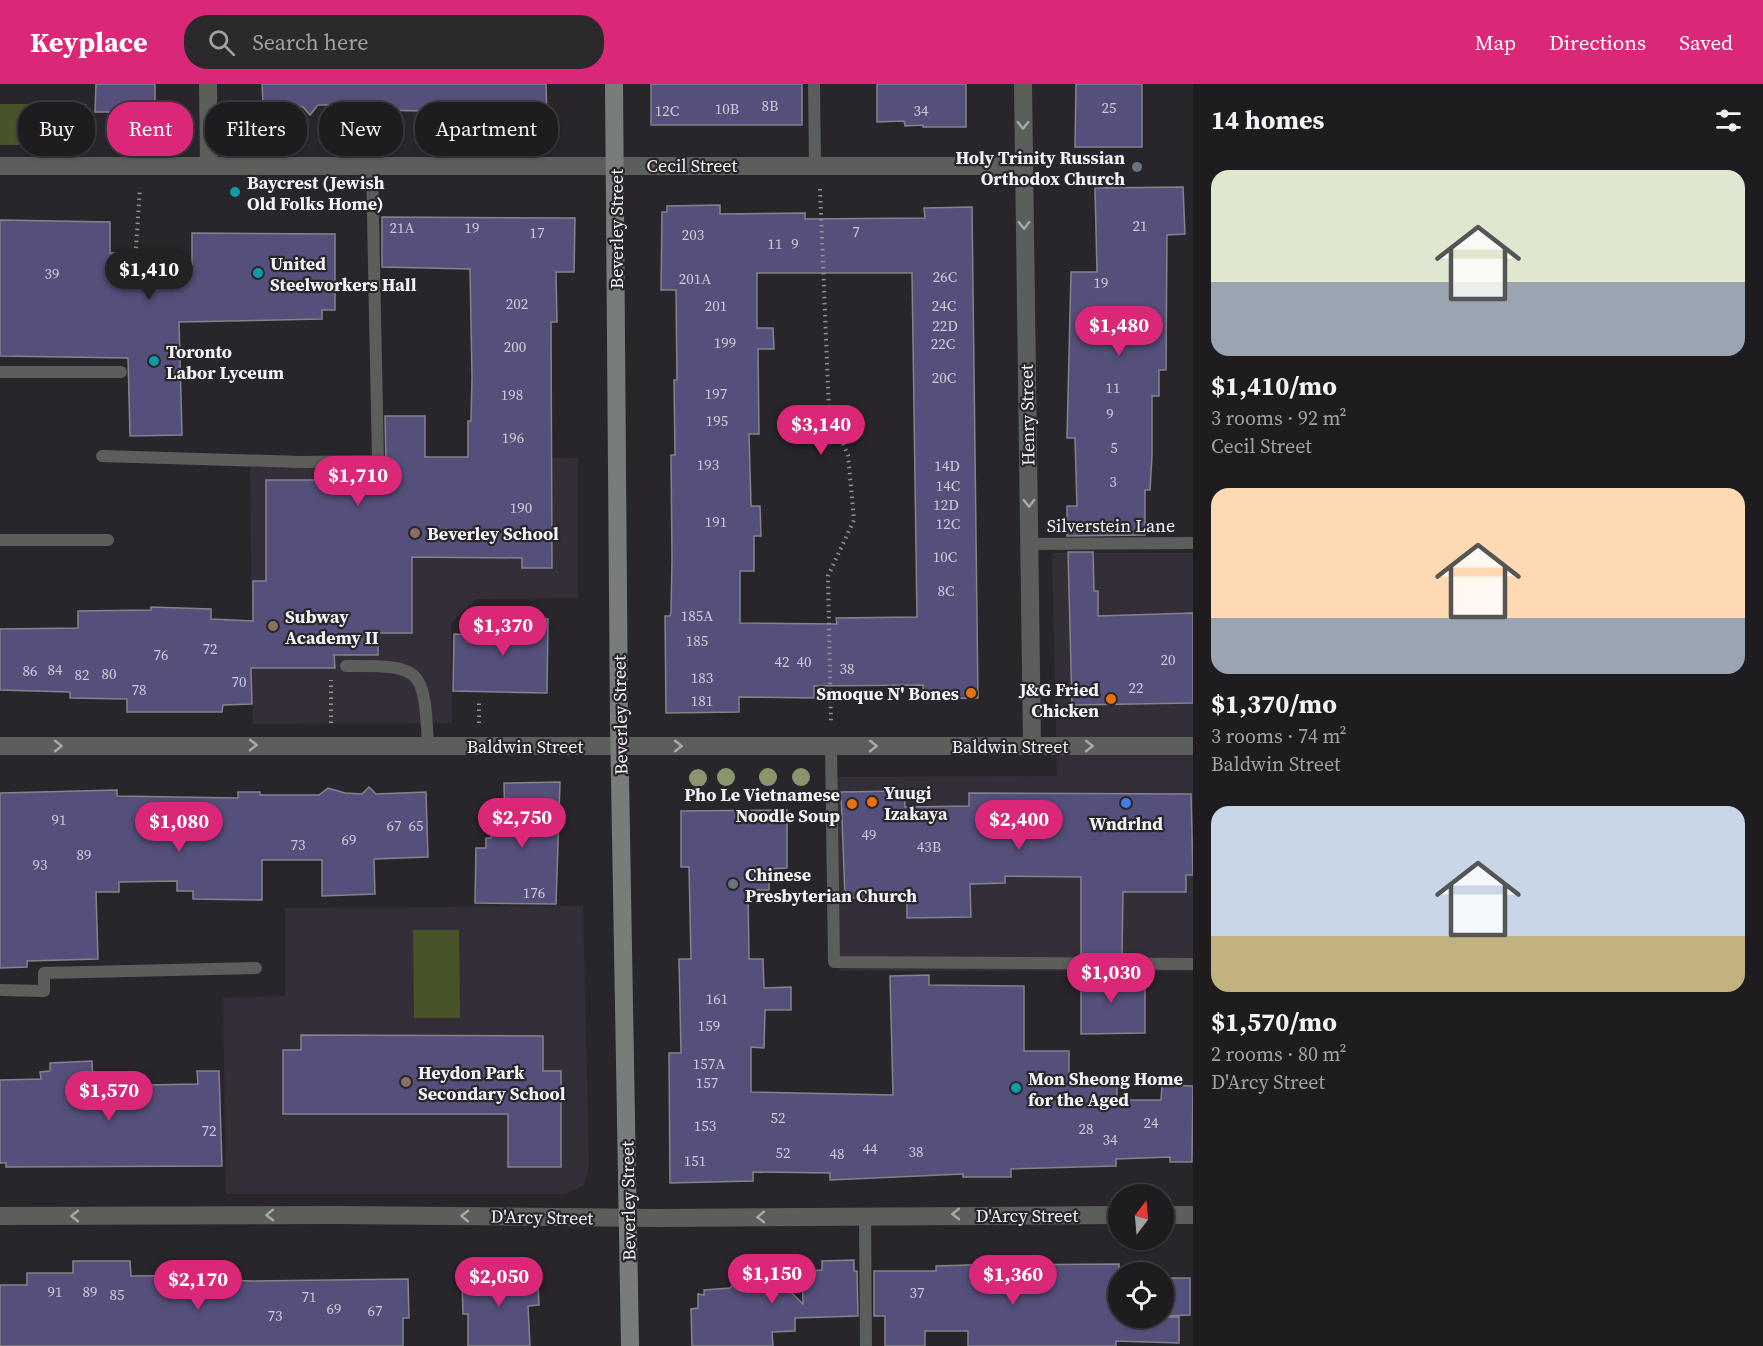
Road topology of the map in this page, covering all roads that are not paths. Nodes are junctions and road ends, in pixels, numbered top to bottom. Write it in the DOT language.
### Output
graph roads {
  1 [pos="208,84"];
  2 [pos="615,84"];
  3 [pos="814,84"];
  4 [pos="1023,84"];
  5 [pos="209,165"];
  6 [pos="815,165"];
  7 [pos="0,166"];
  8 [pos="372,166"];
  9 [pos="616,166"];
  10 [pos="1023,166"];
  11 [pos="0,372"];
  12 [pos="121,372"];
  13 [pos="102,456"];
  14 [pos="0,540"];
  15 [pos="108,540"];
  16 [pos="1193,543"];
  17 [pos="1029,544"];
  18 [pos="346,666"];
  19 [pos="428,745"];
  20 [pos="0,746"];
  21 [pos="620,746"];
  22 [pos="831,746"];
  23 [pos="1032,746"];
  24 [pos="1193,746"];
  25 [pos="1193,964"];
  26 [pos="256,968"];
  27 [pos="0,990"];
  28 [pos="865,1215"];
  29 [pos="1108,1215"];
  30 [pos="1174,1215"];
  31 [pos="1193,1215"];
  32 [pos="0,1216"];
  33 [pos="629,1218"];
  34 [pos="630,1346"];
  35 [pos="866,1346"];
  1 -- 5 [label="street"];
  2 -- 9 [label="street, Beverley Street"];
  3 -- 6 [label="lane"];
  4 -- 10 [label="street, Henry Street, one-way"];
  5 -- 7 [label="street, Cecil Street"];
  5 -- 8 [label="street, Cecil Street"];
  6 -- 9 [label="street, Cecil Street"];
  6 -- 10 [label="street, Cecil Street"];
  8 -- 9 [label="street, Cecil Street"];
  8 -- 13 [label="lane"];
  9 -- 21 [label="street, Beverley Street"];
  10 -- 17 [label="street, Henry Street, one-way"];
  11 -- 12 [label="lane"];
  14 -- 15 [label="lane"];
  16 -- 17 [label="lane, Silverstein Lane"];
  17 -- 23 [label="street, Henry Street"];
  18 -- 19 [label="lane"];
  20 -- 19 [label="street, Baldwin Street, one-way"];
  19 -- 21 [label="street, Baldwin Street"];
  21 -- 22 [label="street, Baldwin Street, one-way"];
  21 -- 33 [label="street, Beverley Street"];
  22 -- 23 [label="street, Baldwin Street, one-way"];
  22 -- 25 [label="lane"];
  23 -- 24 [label="street, Baldwin Street, one-way"];
  26 -- 27 [label="lane"];
  29 -- 28 [label="street, D'Arcy Street, one-way"];
  28 -- 33 [label="street, D'Arcy Street, one-way"];
  28 -- 35 [label="lane"];
  30 -- 31 [label="street"];
  33 -- 32 [label="street, D'Arcy Street, one-way"];
  33 -- 34 [label="street, Beverley Street"];
}
